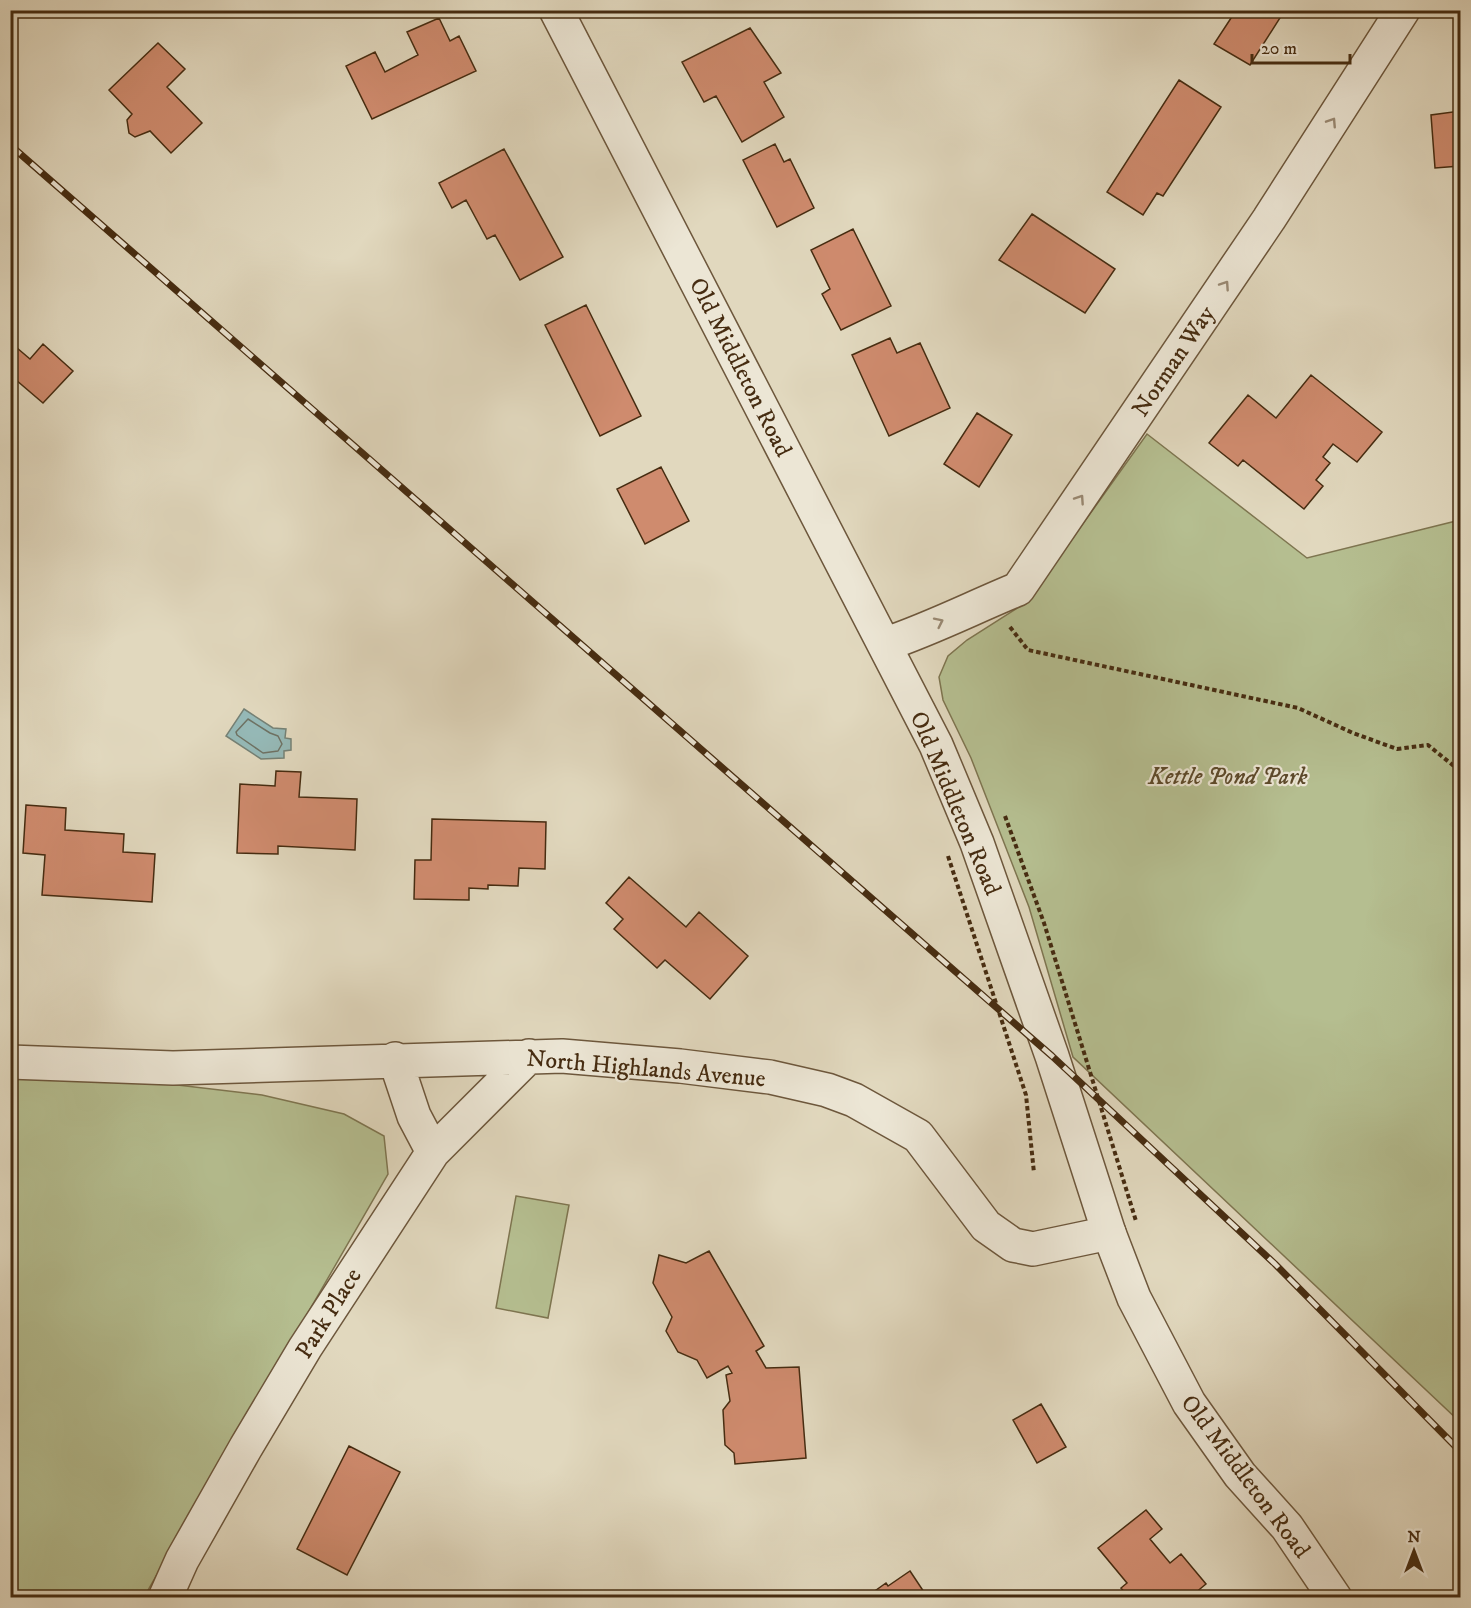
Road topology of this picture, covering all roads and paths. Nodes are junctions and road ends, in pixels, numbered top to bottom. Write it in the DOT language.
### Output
graph roads {
  1 [pos="556,10"];
  2 [pos="1403,10"];
  3 [pos="989,601"];
  4 [pos="886,644"];
  5 [pos="1461,771"];
  6 [pos="1005,816"];
  7 [pos="963,850"];
  8 [pos="529,1056"];
  9 [pos="395,1059"];
  10 [pos="10,1062"];
  11 [pos="433,1152"];
  12 [pos="1034,1173"];
  13 [pos="1123,1227"];
  14 [pos="165,1598"];
  15 [pos="1335,1598"];
  1 -- 4 [label="street, Old Middleton Road"];
  3 -- 2 [label="street, Norman Way, one-way"];
  4 -- 3 [label="street, Norman Way, one-way"];
  3 -- 5 [label="path"];
  4 -- 7 [label="street, Old Middleton Road"];
  6 -- 13 [label="path, bridge"];
  7 -- 12 [label="path, bridge"];
  7 -- 13 [label="street, Old Middleton Road"];
  8 -- 9 [label="street, North Highlands Avenue"];
  8 -- 11 [label="street, Park Place"];
  8 -- 13 [label="street, North Highlands Avenue"];
  9 -- 10 [label="street, North Highlands Avenue"];
  9 -- 11 [label="street"];
  11 -- 14 [label="street, Park Place"];
  13 -- 15 [label="street, Old Middleton Road"];
}
